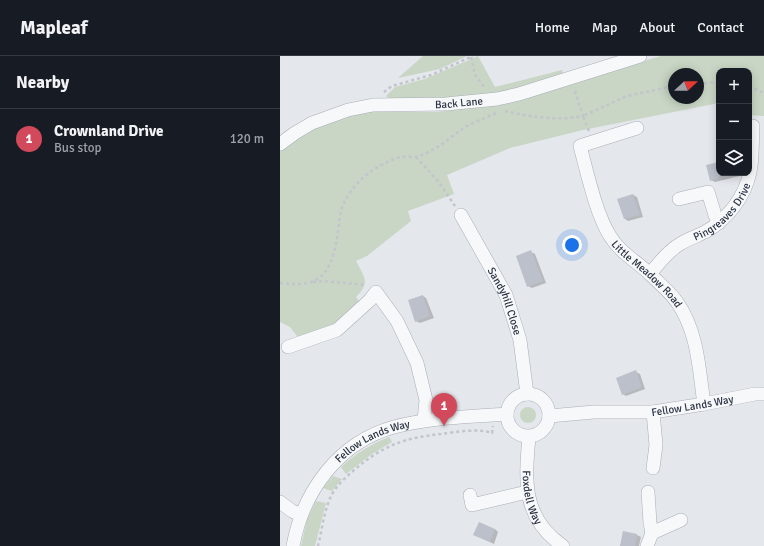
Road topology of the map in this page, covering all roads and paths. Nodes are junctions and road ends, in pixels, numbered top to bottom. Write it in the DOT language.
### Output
graph roads {
  1 [pos="640,56"];
  2 [pos="472,57"];
  3 [pos="570,78"];
  4 [pos="716,82"];
  5 [pos="704,83"];
  6 [pos="668,87"];
  7 [pos="752,87"];
  8 [pos="386,90"];
  9 [pos="764,93"];
  10 [pos="500,104"];
  11 [pos="583,116"];
  12 [pos="753,126"];
  13 [pos="638,128"];
  14 [pos="280,144"];
  15 [pos="416,157"];
  16 [pos="679,199"];
  17 [pos="461,215"];
  18 [pos="720,223"];
  19 [pos="650,274"];
  20 [pos="313,282"];
  21 [pos="280,283"];
  22 [pos="376,292"];
  23 [pos="288,347"];
  24 [pos="527,394"];
  25 [pos="764,394"];
  26 [pos="704,404"];
  27 [pos="653,412"];
  28 [pos="501,415"];
  29 [pos="549,416"];
  30 [pos="424,420"];
  31 [pos="529,437"];
  32 [pos="654,468"];
  33 [pos="527,492"];
  34 [pos="648,492"];
  35 [pos="470,495"];
  36 [pos="280,502"];
  37 [pos="301,515"];
  38 [pos="681,520"];
  39 [pos="652,532"];
  40 [pos="293,546"];
  41 [pos="318,546"];
  42 [pos="563,546"];
  43 [pos="647,546"];
  1 -- 3 [label="street, Back Lane"];
  2 -- 8 [label="path"];
  2 -- 10 [label="path"];
  3 -- 10 [label="street, Back Lane"];
  3 -- 11 [label="path"];
  4 -- 5 [label="path"];
  6 -- 11 [label="path"];
  7 -- 9 [label="path"];
  10 -- 11 [label="path"];
  10 -- 14 [label="street, Back Lane"];
  10 -- 15 [label="path"];
  12 -- 18 [label="street, Pingreaves Drive"];
  13 -- 19 [label="street, Little Meadow Road"];
  15 -- 17 [label="path"];
  15 -- 20 [label="path"];
  16 -- 18 [label="street"];
  17 -- 24 [label="street, Sandyhill Close"];
  18 -- 19 [label="street, Pingreaves Drive"];
  19 -- 26 [label="street, Little Meadow Road"];
  20 -- 21 [label="path"];
  20 -- 22 [label="path"];
  22 -- 23 [label="street"];
  22 -- 30 [label="street"];
  24 -- 28 [label="street"];
  24 -- 29 [label="street"];
  25 -- 26 [label="street, Fellow Lands Way"];
  26 -- 27 [label="street, Fellow Lands Way"];
  27 -- 29 [label="street, Fellow Lands Way"];
  27 -- 32 [label="street"];
  28 -- 30 [label="street, Fellow Lands Way"];
  28 -- 31 [label="street"];
  28 -- 41 [label="path"];
  29 -- 31 [label="street"];
  30 -- 37 [label="street, Fellow Lands Way"];
  31 -- 33 [label="street, Foxdell Way"];
  33 -- 35 [label="street"];
  33 -- 42 [label="street, Foxdell Way"];
  34 -- 39 [label="street"];
  36 -- 37 [label="street"];
  37 -- 40 [label="street, Fellow Lands Way"];
  38 -- 39 [label="street"];
  39 -- 43 [label="street"];
}
